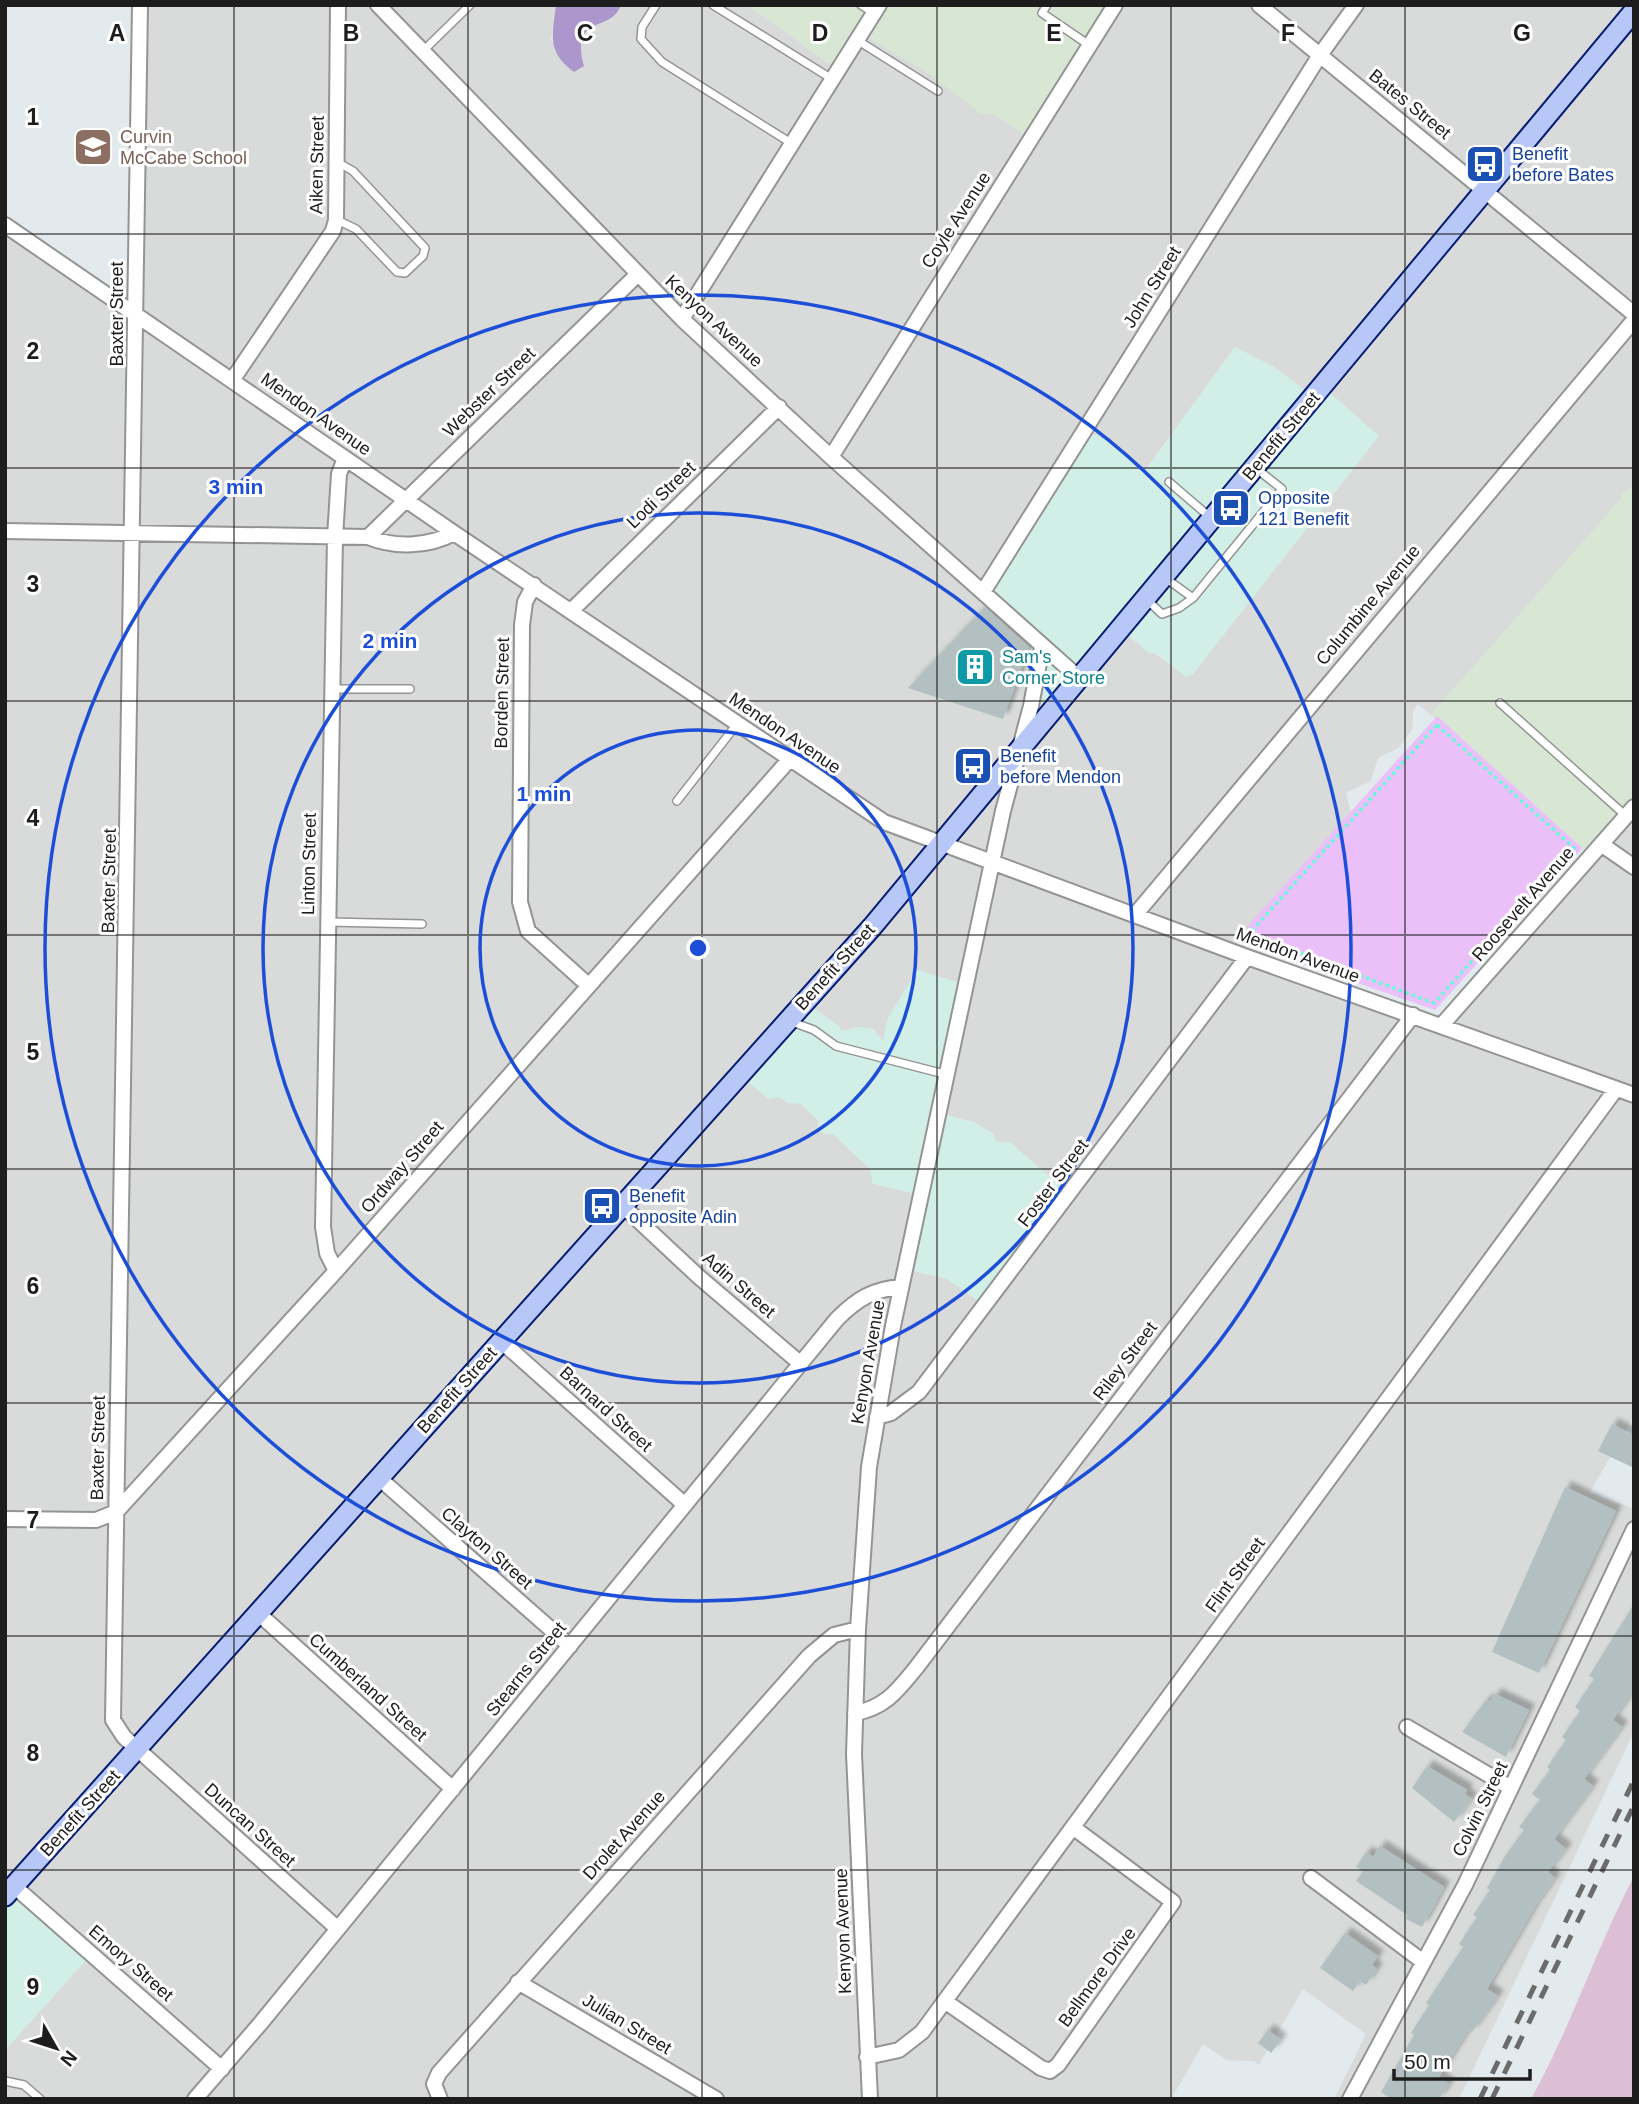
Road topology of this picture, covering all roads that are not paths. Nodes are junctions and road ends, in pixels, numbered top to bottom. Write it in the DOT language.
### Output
graph roads {
  1 [pos="140,5"];
  2 [pos="338,5"];
  3 [pos="378,5"];
  4 [pos="470,5"];
  5 [pos="656,5"];
  6 [pos="713,5"];
  7 [pos="1047,5"];
  8 [pos="1115,5"];
  9 [pos="1259,5"];
  10 [pos="1356,5"];
  11 [pos="871,8"];
  12 [pos="1634,11"];
  13 [pos="857,40"];
  14 [pos="1089,45"];
  15 [pos="424,50"];
  16 [pos="1320,55"];
  17 [pos="832,79"];
  18 [pos="938,91"];
  19 [pos="791,143"];
  20 [pos="337,162"];
  21 [pos="1485,191"];
  22 [pos="336,220"];
  23 [pos="5,225"];
  24 [pos="637,275"];
  25 [pos="136,314"];
  26 [pos="1634,314"];
  27 [pos="682,319"];
  28 [pos="1634,320"];
  29 [pos="233,379"];
  30 [pos="779,407"];
  31 [pos="345,457"];
  32 [pos="831,457"];
  33 [pos="1255,467"];
  34 [pos="1169,482"];
  35 [pos="406,500"];
  36 [pos="1212,519"];
  37 [pos="5,531"];
  38 [pos="134,533"];
  39 [pos="454,533"];
  40 [pos="335,537"];
  41 [pos="368,537"];
  42 [pos="1163,577"];
  43 [pos="534,585"];
  44 [pos="983,592"];
  45 [pos="1193,598"];
  46 [pos="1145,599"];
  47 [pos="572,610"];
  48 [pos="1042,647"];
  49 [pos="1079,678"];
  50 [pos="332,689"];
  51 [pos="410,690"];
  52 [pos="1500,703"];
  53 [pos="737,724"];
  54 [pos="1016,753"];
  55 [pos="789,760"];
  56 [pos="677,800"];
  57 [pos="1630,811"];
  58 [pos="942,844"];
  59 [pos="1601,844"];
  60 [pos="992,862"];
  61 [pos="1634,867"];
  62 [pos="1135,915"];
  63 [pos="327,922"];
  64 [pos="422,924"];
  65 [pos="1247,957"];
  66 [pos="588,985"];
  67 [pos="1413,1015"];
  68 [pos="788,1021"];
  69 [pos="1441,1026"];
  70 [pos="948,1075"];
  71 [pos="1616,1089"];
  72 [pos="1634,1095"];
  73 [pos="622,1206"];
  74 [pos="336,1271"];
  75 [pos="901,1287"];
  76 [pos="501,1341"];
  77 [pos="801,1364"];
  78 [pos="877,1417"];
  79 [pos="379,1478"];
  80 [pos="685,1505"];
  81 [pos="116,1513"];
  82 [pos="5,1519"];
  83 [pos="1634,1529"];
  84 [pos="258,1614"];
  85 [pos="858,1629"];
  86 [pos="570,1646"];
  87 [pos="855,1713"];
  88 [pos="1407,1727"];
  89 [pos="137,1749"];
  90 [pos="453,1788"];
  91 [pos="1511,1788"];
  92 [pos="1074,1828"];
  93 [pos="1311,1878"];
  94 [pos="10,1891"];
  95 [pos="338,1929"];
  96 [pos="1422,1961"];
  97 [pos="518,1982"];
  98 [pos="946,2002"];
  99 [pos="867,2057"];
  100 [pos="222,2069"];
  101 [pos="5,2081"];
  102 [pos="40,2099"];
  103 [pos="195,2099"];
  104 [pos="440,2099"];
  105 [pos="716,2099"];
  106 [pos="870,2099"];
  107 [pos="1350,2099"];
  1 -- 25 [label="street, Baxter Street"];
  2 -- 20 [label="street, Aiken Street"];
  3 -- 15 [label="street, Kenyon Avenue"];
  4 -- 15 [label="lane"];
  5 -- 19 [label="lane"];
  6 -- 17 [label="lane"];
  7 -- 14 [label="lane"];
  8 -- 14 [label="street, Coyle Avenue"];
  9 -- 16 [label="street, Bates Street"];
  10 -- 16 [label="street, John Street"];
  11 -- 13 [label="street"];
  12 -- 21 [label="street, Benefit Street"];
  13 -- 17 [label="street"];
  13 -- 18 [label="lane"];
  14 -- 32 [label="street, Coyle Avenue"];
  15 -- 24 [label="street, Kenyon Avenue"];
  16 -- 21 [label="street, Bates Street"];
  16 -- 44 [label="street, John Street"];
  17 -- 19 [label="street"];
  19 -- 27 [label="street"];
  20 -- 22 [label="street, Aiken Street"];
  20 -- 22 [label="lane"];
  21 -- 26 [label="street, Bates Street"];
  21 -- 33 [label="street, Benefit Street"];
  22 -- 29 [label="street, Aiken Street"];
  23 -- 25 [label="street, Mendon Avenue"];
  24 -- 27 [label="street, Kenyon Avenue"];
  24 -- 35 [label="street, Webster Street"];
  25 -- 29 [label="street, Mendon Avenue"];
  25 -- 38 [label="street, Baxter Street"];
  27 -- 30 [label="street, Kenyon Avenue"];
  28 -- 62 [label="street, Columbine Avenue"];
  29 -- 31 [label="street, Mendon Avenue"];
  30 -- 32 [label="street, Kenyon Avenue"];
  30 -- 47 [label="street, Lodi Street"];
  31 -- 35 [label="street, Mendon Avenue"];
  31 -- 40 [label="street, Linton Street"];
  32 -- 44 [label="street, Kenyon Avenue"];
  33 -- 36 [label="street, Benefit Street"];
  33 -- 45 [label="lane"];
  34 -- 36 [label="lane"];
  35 -- 39 [label="street, Mendon Avenue"];
  35 -- 41 [label="street, Webster Street"];
  36 -- 42 [label="street, Benefit Street"];
  37 -- 38 [label="street"];
  38 -- 40 [label="street"];
  38 -- 81 [label="street, Baxter Street"];
  39 -- 41 [label="street"];
  39 -- 43 [label="street, Mendon Avenue"];
  40 -- 41 [label="street"];
  40 -- 50 [label="street, Linton Street"];
  42 -- 45 [label="lane"];
  42 -- 46 [label="street, Benefit Street"];
  43 -- 47 [label="street, Mendon Avenue"];
  43 -- 66 [label="street, Borden Street"];
  44 -- 48 [label="street, Kenyon Avenue"];
  45 -- 46 [label="lane"];
  46 -- 49 [label="street, Benefit Street"];
  47 -- 53 [label="street, Mendon Avenue"];
  48 -- 49 [label="street, Kenyon Avenue"];
  48 -- 54 [label="street, Kenyon Avenue"];
  49 -- 54 [label="street, Benefit Street"];
  50 -- 51 [label="lane"];
  50 -- 63 [label="street, Linton Street"];
  52 -- 57 [label="lane"];
  53 -- 55 [label="street, Mendon Avenue"];
  53 -- 56 [label="lane"];
  54 -- 58 [label="street, Benefit Street"];
  54 -- 60 [label="street, Kenyon Avenue"];
  55 -- 58 [label="street, Mendon Avenue"];
  55 -- 66 [label="street, Ordway Street"];
  57 -- 59 [label="street, Roosevelt Avenue"];
  58 -- 60 [label="street, Mendon Avenue"];
  58 -- 68 [label="street, Benefit Street"];
  59 -- 61 [label="street"];
  59 -- 69 [label="street, Roosevelt Avenue"];
  60 -- 62 [label="street, Mendon Avenue"];
  60 -- 70 [label="street, Kenyon Avenue"];
  62 -- 65 [label="street, Mendon Avenue"];
  63 -- 64 [label="lane"];
  63 -- 74 [label="street, Linton Street"];
  65 -- 67 [label="street, Mendon Avenue"];
  65 -- 78 [label="street, Foster Street"];
  66 -- 74 [label="street, Ordway Street"];
  67 -- 69 [label="street, Mendon Avenue"];
  67 -- 87 [label="street, Riley Street"];
  68 -- 70 [label="lane"];
  68 -- 73 [label="street, Benefit Street"];
  69 -- 71 [label="street, Mendon Avenue"];
  70 -- 75 [label="street, Kenyon Avenue"];
  71 -- 72 [label="street, Mendon Avenue"];
  71 -- 92 [label="street, Flint Street"];
  73 -- 76 [label="street, Benefit Street"];
  73 -- 77 [label="street, Adin Street"];
  74 -- 81 [label="street, Ordway Street"];
  75 -- 77 [label="street, Stearns Street"];
  75 -- 78 [label="street, Kenyon Avenue"];
  76 -- 79 [label="street, Benefit Street"];
  76 -- 80 [label="street, Barnard Street"];
  77 -- 80 [label="street, Stearns Street"];
  78 -- 85 [label="street, Kenyon Avenue"];
  79 -- 84 [label="street, Benefit Street"];
  79 -- 86 [label="street, Clayton Street"];
  80 -- 86 [label="street, Stearns Street"];
  81 -- 82 [label="street"];
  81 -- 89 [label="street, Baxter Street"];
  83 -- 91 [label="street, Colvin Street"];
  84 -- 89 [label="street, Benefit Street"];
  84 -- 90 [label="street, Cumberland Street"];
  85 -- 87 [label="street, Kenyon Avenue"];
  85 -- 97 [label="street, Drolet Avenue"];
  86 -- 90 [label="street, Stearns Street"];
  87 -- 99 [label="street, Kenyon Avenue"];
  88 -- 91 [label="street"];
  89 -- 94 [label="street, Benefit Street"];
  89 -- 95 [label="street, Duncan Street"];
  90 -- 95 [label="street, Stearns Street"];
  91 -- 96 [label="street, Colvin Street"];
  92 -- 98 [label="street, Flint Street"];
  92 -- 98 [label="street, Bellmore Drive"];
  93 -- 96 [label="street"];
  94 -- 100 [label="street, Emory Street"];
  95 -- 100 [label="street, Stearns Street"];
  96 -- 107 [label="street, Colvin Street"];
  97 -- 104 [label="street, Drolet Avenue"];
  97 -- 105 [label="street, Julian Street"];
  98 -- 99 [label="street, Flint Street"];
  99 -- 106 [label="street, Kenyon Avenue"];
  100 -- 103 [label="street, Stearns Street"];
  101 -- 102 [label="lane"];
}
